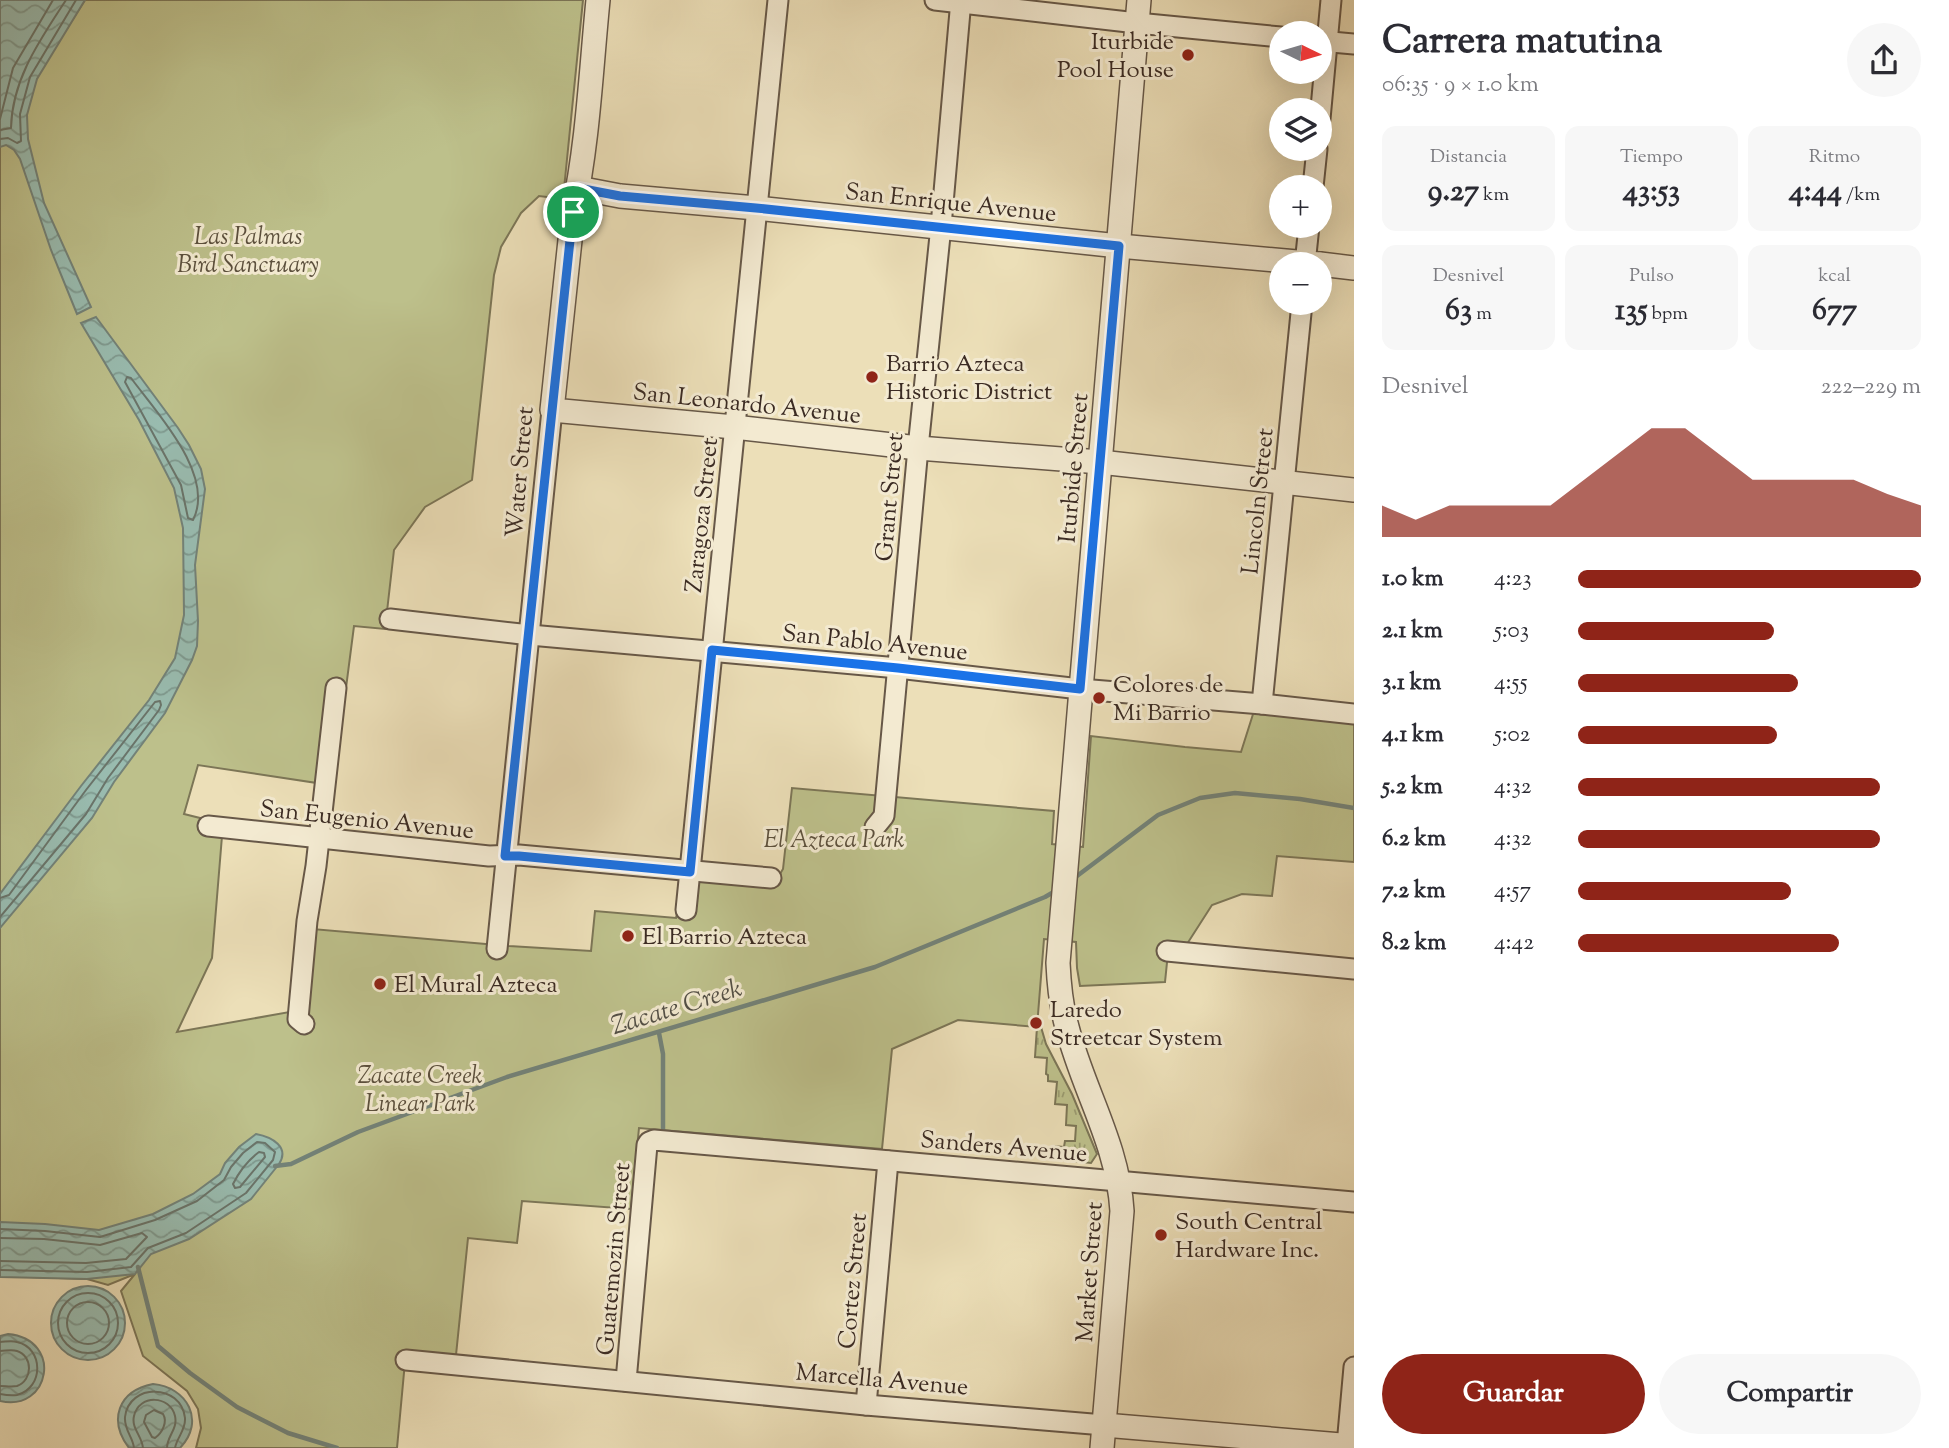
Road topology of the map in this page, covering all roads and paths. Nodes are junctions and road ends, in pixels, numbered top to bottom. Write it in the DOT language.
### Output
graph roads {
  1 [pos="598,0"];
  2 [pos="778,0"];
  3 [pos="935,0"];
  4 [pos="1331,0"];
  5 [pos="960,1"];
  6 [pos="1138,11"];
  7 [pos="1327,21"];
  8 [pos="1269,35"];
  9 [pos="1332,42"];
  10 [pos="1354,44"];
  11 [pos="578,188"];
  12 [pos="756,208"];
  13 [pos="941,226"];
  14 [pos="1119,246"];
  15 [pos="1269,260"];
  16 [pos="1332,266"];
  17 [pos="1354,268"];
  18 [pos="1300,315"];
  19 [pos="552,410"];
  20 [pos="734,426"];
  21 [pos="918,448"];
  22 [pos="1100,462"];
  23 [pos="1284,483"];
  24 [pos="1354,490"];
  25 [pos="390,619"];
  26 [pos="530,635"];
  27 [pos="712,650"];
  28 [pos="898,668"];
  29 [pos="336,688"];
  30 [pos="1080,689"];
  31 [pos="1262,704"];
  32 [pos="1354,714"];
  33 [pos="208,826"];
  34 [pos="875,827"];
  35 [pos="320,838"];
  36 [pos="505,856"];
  37 [pos="690,872"];
  38 [pos="771,878"];
  39 [pos="687,910"];
  40 [pos="1060,940"];
  41 [pos="497,949"];
  42 [pos="1167,951"];
  43 [pos="1354,969"];
  44 [pos="301,1022"];
  45 [pos="649,1142"];
  46 [pos="887,1161"];
  47 [pos="1119,1180"];
  48 [pos="1354,1202"];
  49 [pos="405,1360"];
  50 [pos="1354,1367"];
  51 [pos="626,1381"];
  52 [pos="866,1405"];
  53 [pos="1104,1425"];
  54 [pos="1351,1446"];
  55 [pos="1102,1448"];
  1 -- 11 [label="street, Water Street"];
  2 -- 12 [label="street, Zaragoza Street"];
  3 -- 5 [label="street"];
  4 -- 7 [label="street"];
  5 -- 6 [label="street"];
  5 -- 13 [label="street, Grant Street"];
  6 -- 8 [label="street"];
  6 -- 14 [label="street, Iturbide Street"];
  9 -- 10 [label="street"];
  11 -- 12 [label="street, San Enrique Avenue"];
  11 -- 19 [label="street, Water Street"];
  12 -- 13 [label="street, San Enrique Avenue"];
  12 -- 20 [label="street, Zaragoza Street"];
  13 -- 14 [label="street, San Enrique Avenue"];
  13 -- 21 [label="street, Grant Street"];
  14 -- 15 [label="street, San Enrique Avenue"];
  14 -- 22 [label="street, Iturbide Street"];
  16 -- 17 [label="street, San Enrique Avenue"];
  18 -- 23 [label="street, Lincoln Street"];
  19 -- 20 [label="street, San Leonardo Avenue"];
  19 -- 26 [label="street, Water Street"];
  20 -- 21 [label="street, San Leonardo Avenue"];
  20 -- 27 [label="street, Zaragoza Street"];
  21 -- 22 [label="street, San Leonardo Avenue"];
  21 -- 28 [label="street, Grant Street"];
  22 -- 23 [label="street, San Leonardo Avenue"];
  22 -- 30 [label="street, Iturbide Street"];
  23 -- 24 [label="street, San Leonardo Avenue"];
  23 -- 31 [label="street, Lincoln Street"];
  25 -- 26 [label="street, San Pablo Avenue"];
  26 -- 27 [label="street, San Pablo Avenue"];
  26 -- 36 [label="street, Water Street"];
  27 -- 28 [label="street, San Pablo Avenue"];
  27 -- 37 [label="street, Zaragoza Street"];
  28 -- 30 [label="street, San Pablo Avenue"];
  28 -- 34 [label="street, Grant Street"];
  29 -- 35 [label="street"];
  30 -- 31 [label="street, San Pablo Avenue"];
  30 -- 40 [label="street, Iturbide Street"];
  31 -- 32 [label="street, San Pablo Avenue"];
  33 -- 35 [label="street, San Eugenio Avenue"];
  35 -- 36 [label="street, San Eugenio Avenue"];
  35 -- 44 [label="street"];
  36 -- 37 [label="street, San Eugenio Avenue"];
  36 -- 41 [label="street, Water Street"];
  37 -- 38 [label="street, San Eugenio Avenue"];
  37 -- 39 [label="street, Zaragoza Street"];
  40 -- 47 [label="street, Market Street"];
  42 -- 43 [label="street"];
  45 -- 46 [label="street, Sanders Avenue"];
  45 -- 51 [label="street, Guatemozin Street"];
  46 -- 47 [label="street, Sanders Avenue"];
  46 -- 52 [label="street, Cortez Street"];
  47 -- 48 [label="street, Sanders Avenue"];
  47 -- 53 [label="street, Market Street"];
  49 -- 51 [label="street, Marcella Avenue"];
  50 -- 54 [label="street"];
  51 -- 52 [label="street, Marcella Avenue"];
  52 -- 53 [label="street, Marcella Avenue"];
  53 -- 54 [label="street, Marcella Avenue"];
  53 -- 55 [label="street, Market Street"];
}
